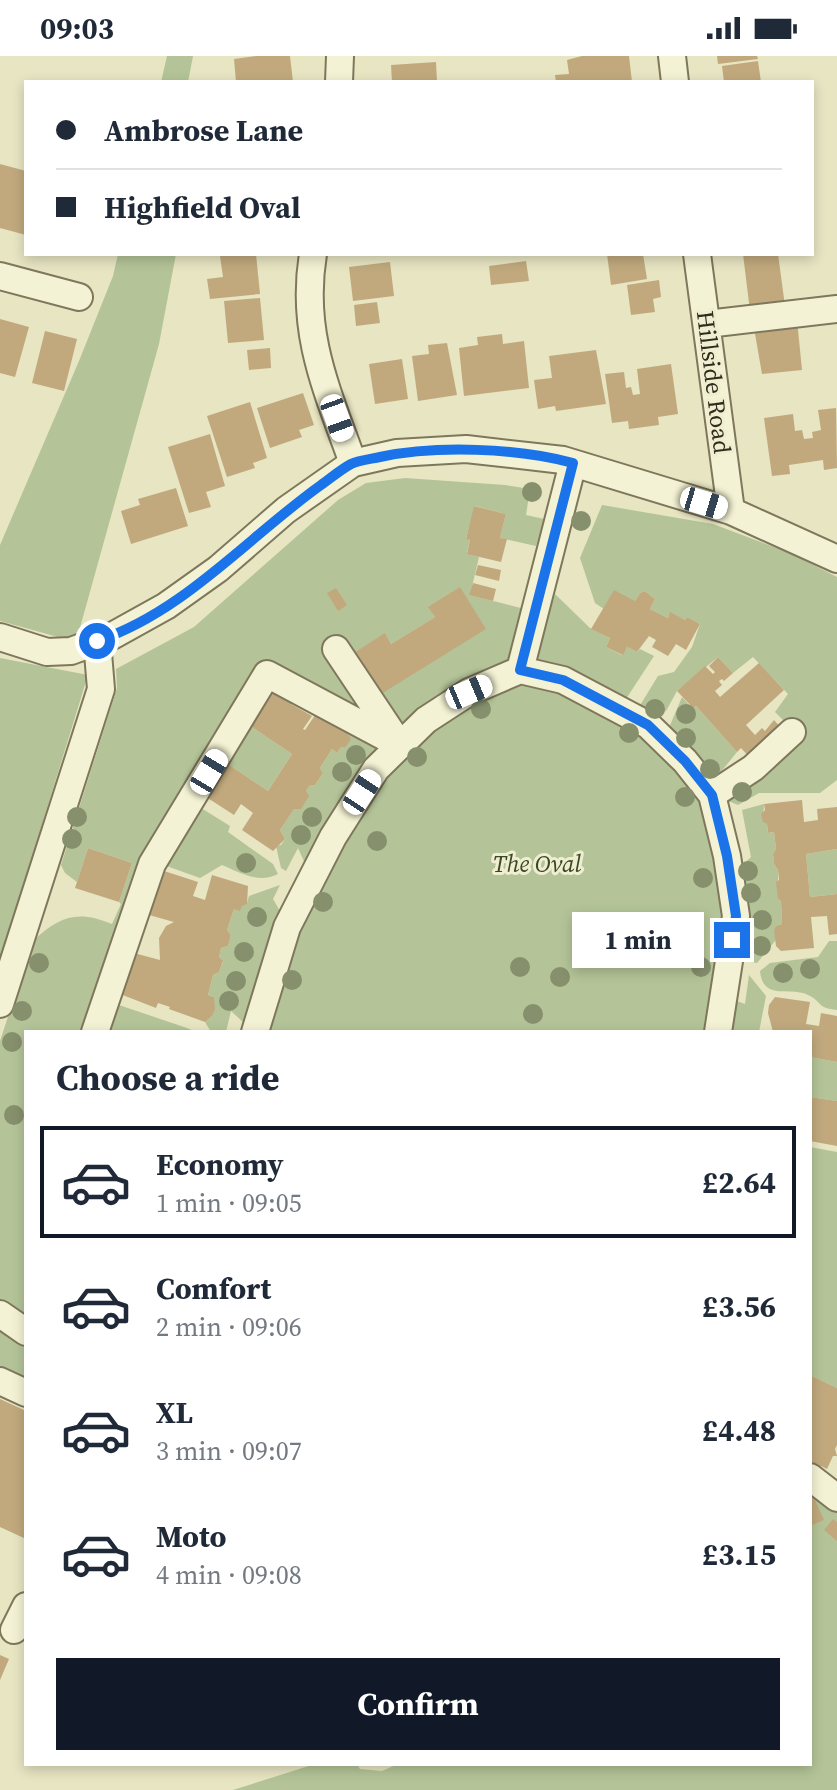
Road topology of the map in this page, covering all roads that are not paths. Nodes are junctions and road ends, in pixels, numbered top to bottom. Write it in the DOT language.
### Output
graph roads {
  1 [pos="340,56"];
  2 [pos="672,56"];
  3 [pos="339,80"];
  4 [pos="675,80"];
  5 [pos="313,256"];
  6 [pos="697,256"];
  7 [pos="0,276"];
  8 [pos="79,297"];
  9 [pos="837,309"];
  10 [pos="707,324"];
  11 [pos="353,463"];
  12 [pos="573,463"];
  13 [pos="731,511"];
  14 [pos="837,559"];
  15 [pos="0,637"];
  16 [pos="97,641"];
  17 [pos="336,649"];
  18 [pos="520,670"];
  19 [pos="792,732"];
  20 [pos="400,745"];
  21 [pos="712,795"];
  22 [pos="0,1004"];
  23 [pos="96,1030"];
  24 [pos="256,1030"];
  25 [pos="718,1030"];
  26 [pos="0,1314"];
  27 [pos="24,1331"];
  28 [pos="0,1381"];
  29 [pos="24,1392"];
  30 [pos="812,1479"];
  31 [pos="837,1498"];
  32 [pos="24,1610"];
  33 [pos="14,1630"];
  1 -- 3 [label="street"];
  2 -- 4 [label="street"];
  5 -- 11 [label="street"];
  6 -- 10 [label="street, Hillside Road"];
  7 -- 8 [label="street"];
  9 -- 10 [label="street"];
  10 -- 13 [label="street, Hillside Road"];
  11 -- 12 [label="street"];
  11 -- 16 [label="street"];
  12 -- 13 [label="street"];
  12 -- 18 [label="street"];
  13 -- 14 [label="street"];
  15 -- 16 [label="street"];
  16 -- 22 [label="street"];
  17 -- 20 [label="street"];
  18 -- 20 [label="street"];
  18 -- 21 [label="street"];
  19 -- 21 [label="street"];
  20 -- 23 [label="street"];
  20 -- 24 [label="street"];
  21 -- 25 [label="street"];
  26 -- 27 [label="street"];
  28 -- 29 [label="street"];
  30 -- 31 [label="street"];
  32 -- 33 [label="street"];
}
